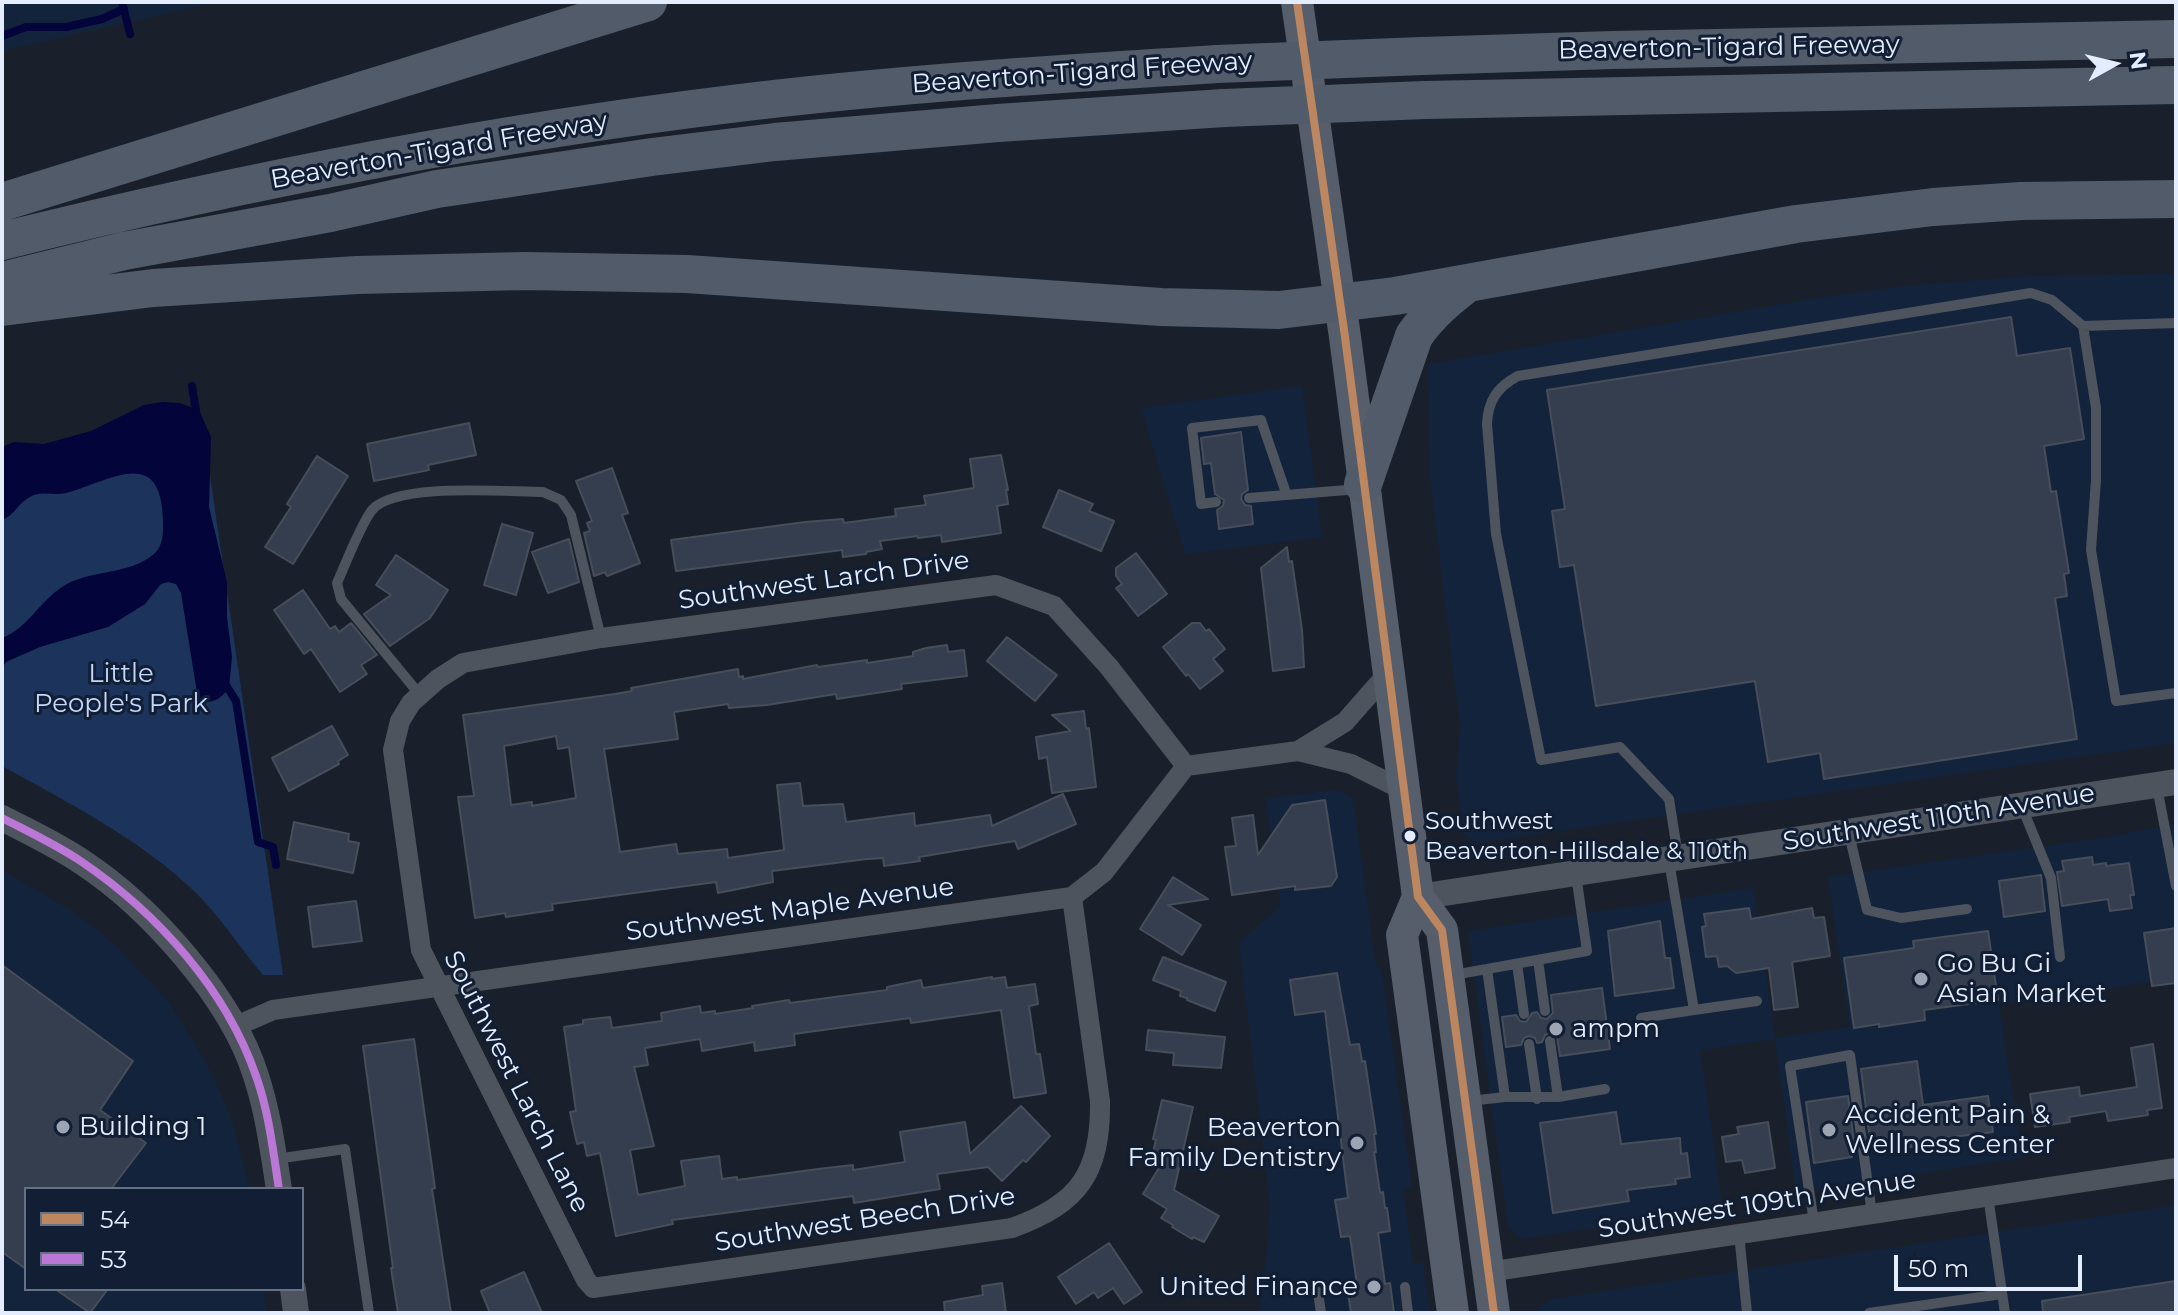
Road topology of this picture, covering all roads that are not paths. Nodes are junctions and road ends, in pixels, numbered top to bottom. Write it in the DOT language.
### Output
graph roads {
  1 [pos="648,2"];
  2 [pos="1297,2"];
  3 [pos="2176,39"];
  4 [pos="2176,85"];
  5 [pos="2176,199"];
  6 [pos="2,202"];
  7 [pos="2,241"];
  8 [pos="1472,280"];
  9 [pos="2,281"];
  10 [pos="1339,303"];
  11 [pos="2,307"];
  12 [pos="2176,323"];
  13 [pos="2083,326"];
  14 [pos="1363,486"];
  15 [pos="1286,493"];
  16 [pos="1249,498"];
  17 [pos="1216,502"];
  18 [pos="601,638"];
  19 [pos="489,657"];
  20 [pos="1388,673"];
  21 [pos="2176,693"];
  22 [pos="420,695"];
  23 [pos="1298,751"];
  24 [pos="1186,766"];
  25 [pos="2167,783"];
  26 [pos="1403,790"];
  27 [pos="2021,805"];
  28 [pos="2,818"];
  29 [pos="1849,832"];
  30 [pos="1674,858"];
  31 [pos="1576,873"];
  32 [pos="2176,886"];
  33 [pos="1072,897"];
  34 [pos="1418,897"];
  35 [pos="1967,909"];
  36 [pos="2060,957"];
  37 [pos="1538,960"];
  38 [pos="1517,964"];
  39 [pos="1487,969"];
  40 [pos="1447,976"];
  41 [pos="439,986"];
  42 [pos="1757,1001"];
  43 [pos="1694,1010"];
  44 [pos="1545,1011"];
  45 [pos="1524,1014"];
  46 [pos="1641,1018"];
  47 [pos="234,1027"];
  48 [pos="1550,1041"];
  49 [pos="1529,1044"];
  50 [pos="1605,1089"];
  51 [pos="1505,1097"];
  52 [pos="1558,1097"];
  53 [pos="1537,1099"];
  54 [pos="1465,1102"];
  55 [pos="274,1159"];
  56 [pos="2176,1168"];
  57 [pos="279,1187"];
  58 [pos="1988,1196"];
  59 [pos="1872,1214"];
  60 [pos="1814,1222"];
  61 [pos="1443,1234"];
  62 [pos="1739,1234"];
  63 [pos="1488,1272"];
  64 [pos="1405,1287"];
  65 [pos="593,1288"];
  66 [pos="293,1291"];
  67 [pos="1318,1292"];
  68 [pos="2002,1294"];
  69 [pos="296,1313"];
  70 [pos="369,1313"];
  71 [pos="1321,1313"];
  72 [pos="1408,1313"];
  73 [pos="1453,1313"];
  74 [pos="1494,1313"];
  75 [pos="1747,1313"];
  76 [pos="1869,1313"];
  77 [pos="2005,1313"];
  1 -- 6 [label="highway"];
  2 -- 10 [label="main road"];
  3 -- 7 [label="highway, Beaverton-Tigard Freeway, bridge"];
  4 -- 9 [label="highway, Beaverton-Tigard Freeway, bridge"];
  5 -- 8 [label="highway"];
  8 -- 10 [label="highway"];
  8 -- 14 [label="highway"];
  10 -- 11 [label="highway"];
  10 -- 14 [label="main road"];
  12 -- 13 [label="lane"];
  13 -- 21 [label="lane"];
  13 -- 30 [label="lane"];
  14 -- 15 [label="lane"];
  14 -- 20 [label="main road"];
  15 -- 16 [label="lane"];
  15 -- 17 [label="lane"];
  18 -- 19 [label="street, Southwest Larch Drive"];
  18 -- 22 [label="lane"];
  18 -- 24 [label="street, Southwest Larch Drive"];
  19 -- 22 [label="street, Southwest Larch Lane"];
  20 -- 23 [label="street"];
  20 -- 26 [label="main road"];
  22 -- 41 [label="street, Southwest Larch Lane"];
  23 -- 24 [label="street"];
  23 -- 26 [label="street"];
  24 -- 33 [label="street, Southwest Maple Avenue"];
  25 -- 27 [label="street, Southwest 110th Avenue"];
  25 -- 32 [label="lane"];
  26 -- 34 [label="main road"];
  27 -- 29 [label="street, Southwest 110th Avenue"];
  27 -- 36 [label="lane"];
  28 -- 47 [label="street"];
  29 -- 30 [label="street, Southwest 110th Avenue"];
  29 -- 35 [label="lane"];
  30 -- 31 [label="street, Southwest 110th Avenue"];
  30 -- 43 [label="lane"];
  31 -- 34 [label="street, Southwest 110th Avenue"];
  31 -- 37 [label="lane"];
  33 -- 41 [label="street, Southwest Maple Avenue"];
  33 -- 65 [label="street, Southwest Beech Drive"];
  34 -- 40 [label="main road"];
  34 -- 61 [label="main road"];
  37 -- 38 [label="lane"];
  37 -- 44 [label="lane"];
  38 -- 39 [label="lane"];
  38 -- 45 [label="lane"];
  39 -- 40 [label="lane"];
  39 -- 51 [label="lane"];
  40 -- 54 [label="main road"];
  41 -- 47 [label="street, Southwest Maple Avenue"];
  41 -- 65 [label="street, Southwest Larch Lane"];
  42 -- 43 [label="lane"];
  43 -- 46 [label="lane"];
  47 -- 55 [label="street"];
  48 -- 52 [label="lane"];
  49 -- 53 [label="lane"];
  50 -- 52 [label="lane"];
  51 -- 53 [label="lane"];
  51 -- 54 [label="lane"];
  52 -- 53 [label="lane"];
  54 -- 63 [label="main road"];
  55 -- 57 [label="street"];
  55 -- 70 [label="lane"];
  56 -- 58 [label="street, Southwest 109th Avenue"];
  58 -- 59 [label="street, Southwest 109th Avenue"];
  58 -- 68 [label="lane"];
  59 -- 60 [label="street, Southwest 109th Avenue"];
  59 -- 60 [label="lane"];
  60 -- 62 [label="street, Southwest 109th Avenue"];
  61 -- 63 [label="main road"];
  61 -- 73 [label="main road"];
  62 -- 63 [label="street, Southwest 109th Avenue"];
  62 -- 75 [label="lane"];
  63 -- 74 [label="main road"];
  64 -- 72 [label="lane"];
  66 -- 69 [label="street"];
  67 -- 71 [label="lane"];
  68 -- 76 [label="lane"];
  68 -- 77 [label="lane"];
}
